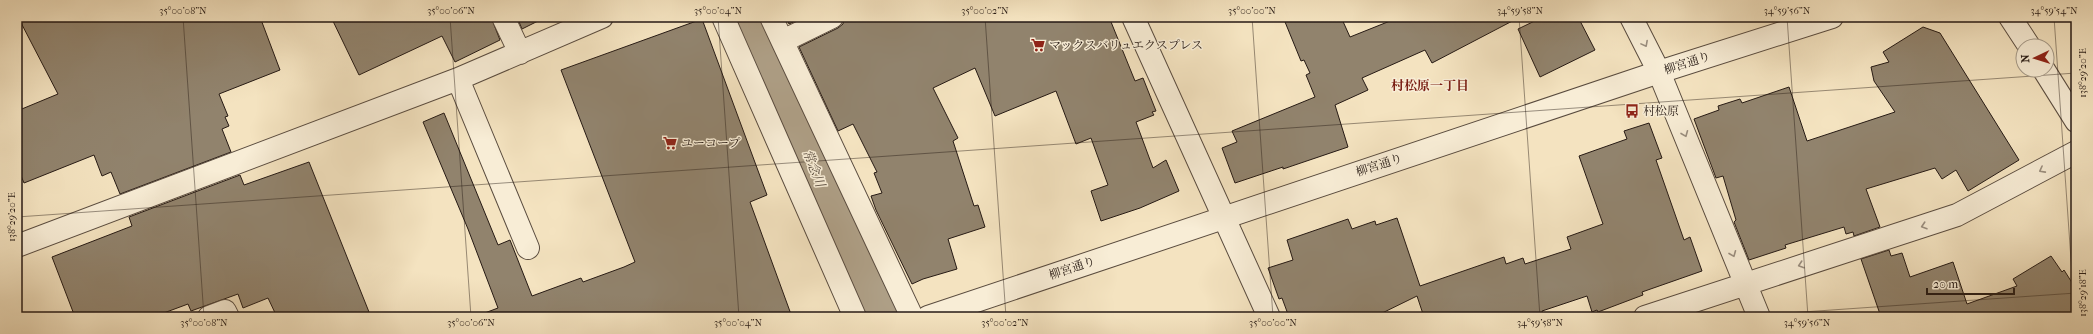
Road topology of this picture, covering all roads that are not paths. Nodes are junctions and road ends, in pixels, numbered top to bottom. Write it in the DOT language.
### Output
graph roads {
  1 [pos="503,17"];
  2 [pos="602,17"];
  3 [pos="723,17"];
  4 [pos="772,17"];
  5 [pos="832,17"];
  6 [pos="1134,17"];
  7 [pos="1631,17"];
  8 [pos="1832,17"];
  9 [pos="2010,17"];
  10 [pos="2024,38"];
  11 [pos="783,41"];
  12 [pos="520,53"];
  13 [pos="1660,72"];
  14 [pos="2049,78"];
  15 [pos="458,79"];
  16 [pos="2076,121"];
  17 [pos="2076,152"];
  18 [pos="1225,217"];
  19 [pos="17,246"];
  20 [pos="528,248"];
  21 [pos="1745,283"];
  22 [pos="209,317"];
  23 [pos="228,317"];
  24 [pos="855,317"];
  25 [pos="912,317"];
  26 [pos="928,317"];
  27 [pos="1269,317"];
  28 [pos="1645,317"];
  29 [pos="1758,317"];
  1 -- 12 [label="street"];
  2 -- 12 [label="street"];
  3 -- 24 [label="street"];
  4 -- 11 [label="street"];
  5 -- 11 [label="street"];
  6 -- 18 [label="street"];
  7 -- 13 [label="street, one-way"];
  8 -- 13 [label="street, 柳宮通り"];
  9 -- 10 [label="street"];
  11 -- 25 [label="street"];
  12 -- 15 [label="street"];
  13 -- 18 [label="street, 柳宮通り"];
  13 -- 21 [label="street, one-way"];
  14 -- 16 [label="street"];
  15 -- 19 [label="street"];
  15 -- 20 [label="street"];
  17 -- 21 [label="street, one-way"];
  18 -- 26 [label="street, 柳宮通り"];
  18 -- 27 [label="street"];
  21 -- 28 [label="street"];
  21 -- 29 [label="street"];
  22 -- 23 [label="street"];
}
